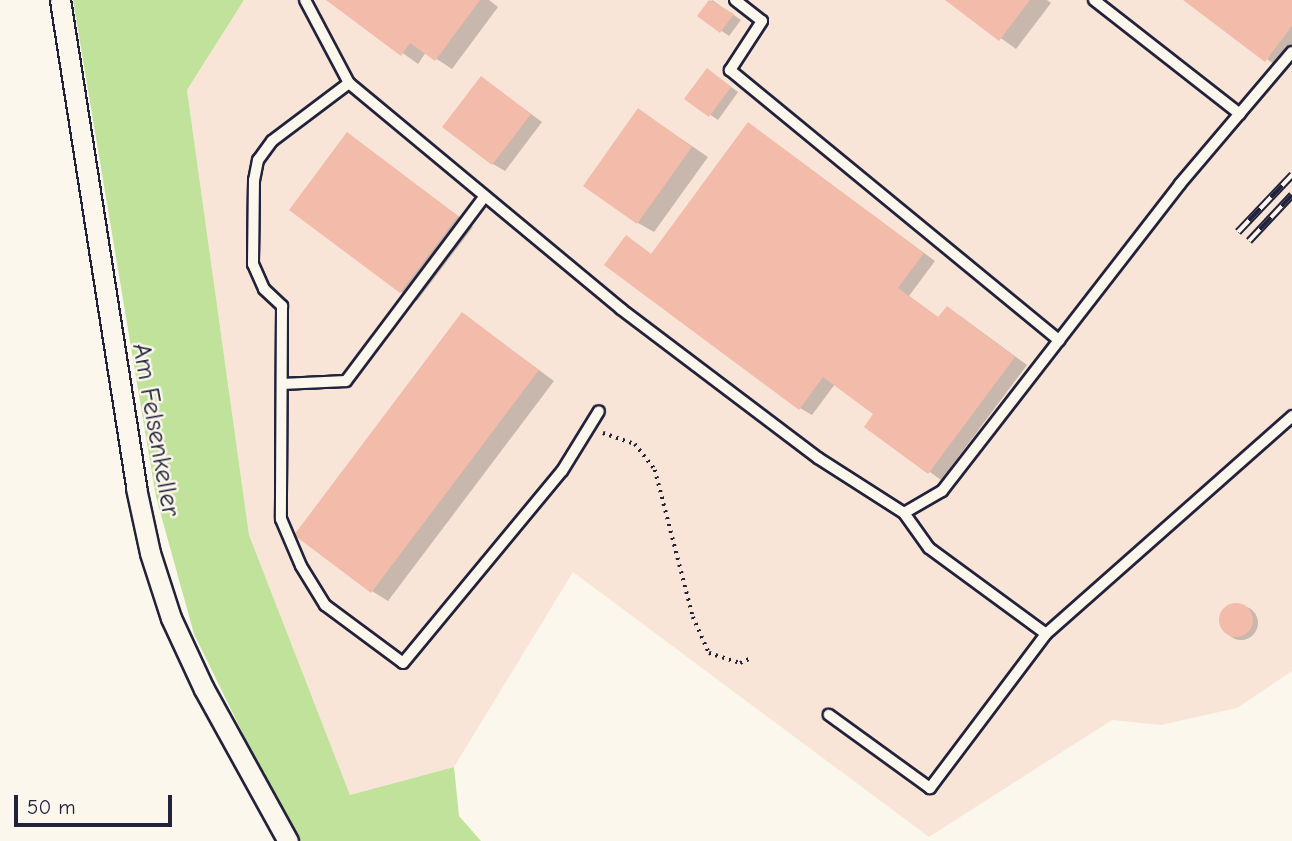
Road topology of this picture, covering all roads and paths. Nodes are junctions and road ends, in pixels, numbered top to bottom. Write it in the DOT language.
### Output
graph roads {
  1 [pos="60,0"];
  2 [pos="305,0"];
  3 [pos="735,0"];
  4 [pos="1094,0"];
  5 [pos="1292,52"];
  6 [pos="349,83"];
  7 [pos="1240,114"];
  8 [pos="485,196"];
  9 [pos="1059,340"];
  10 [pos="282,384"];
  11 [pos="599,411"];
  12 [pos="1292,416"];
  13 [pos="587,430"];
  14 [pos="904,513"];
  15 [pos="1046,634"];
  16 [pos="751,658"];
  17 [pos="829,715"];
  18 [pos="288,841"];
  1 -- 18 [label="street, Am Felsenkeller"];
  2 -- 6 [label="lane"];
  3 -- 9 [label="lane"];
  4 -- 7 [label="lane"];
  5 -- 7 [label="lane"];
  6 -- 8 [label="lane"];
  6 -- 10 [label="lane"];
  7 -- 9 [label="lane"];
  8 -- 10 [label="lane"];
  8 -- 14 [label="lane"];
  9 -- 14 [label="lane"];
  10 -- 13 [label="lane"];
  11 -- 13 [label="lane"];
  12 -- 15 [label="lane"];
  13 -- 16 [label="path"];
  14 -- 15 [label="lane"];
  15 -- 17 [label="lane"];
}
